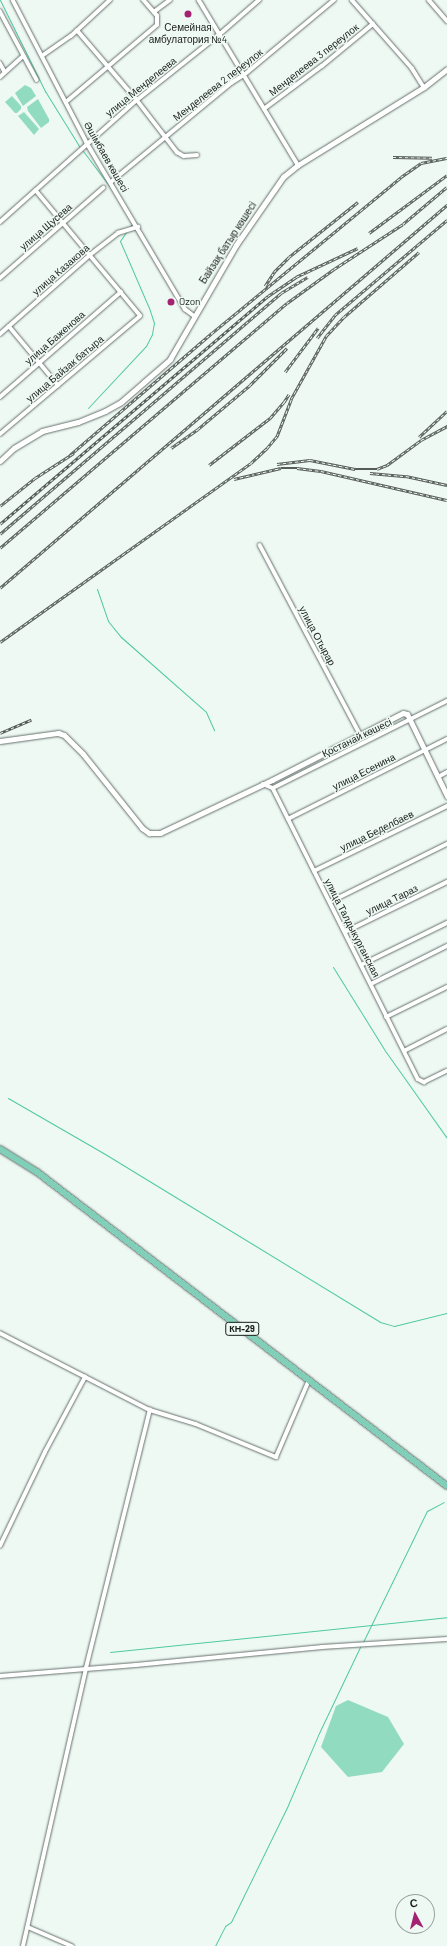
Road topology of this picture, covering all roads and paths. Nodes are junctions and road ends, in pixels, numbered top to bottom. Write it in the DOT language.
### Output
graph roads {
  1 [pos="18,0"];
  2 [pos="110,0"];
  3 [pos="143,0"];
  4 [pos="170,0"];
  5 [pos="199,0"];
  6 [pos="258,0"];
  7 [pos="334,0"];
  8 [pos="352,0"];
  9 [pos="429,0"];
  10 [pos="13,2"];
  11 [pos="0,10"];
  12 [pos="154,12"];
  13 [pos="447,21"];
  14 [pos="373,24"];
  15 [pos="77,30"];
  16 [pos="220,34"];
  17 [pos="23,56"];
  18 [pos="42,56"];
  19 [pos="0,62"];
  20 [pos="108,66"];
  21 [pos="447,69"];
  22 [pos="5,72"];
  23 [pos="244,75"];
  24 [pos="0,77"];
  25 [pos="37,80"];
  26 [pos="424,88"];
  27 [pos="136,100"];
  28 [pos="66,102"];
  29 [pos="264,109"];
  30 [pos="166,137"];
  31 [pos="87,143"];
  32 [pos="197,155"];
  33 [pos="298,165"];
  34 [pos="111,182"];
  35 [pos="103,188"];
  36 [pos="36,191"];
  37 [pos="0,222"];
  38 [pos="63,223"];
  39 [pos="138,227"];
  40 [pos="90,255"];
  41 [pos="0,278"];
  42 [pos="121,292"];
  43 [pos="193,315"];
  44 [pos="9,326"];
  45 [pos="0,334"];
  46 [pos="40,363"];
  47 [pos="58,385"];
  48 [pos="0,397"];
  49 [pos="0,434"];
  50 [pos="0,461"];
  51 [pos="260,545"];
  52 [pos="447,700"];
  53 [pos="410,720"];
  54 [pos="360,734"];
  55 [pos="447,739"];
  56 [pos="0,741"];
  57 [pos="424,750"];
  58 [pos="447,772"];
  59 [pos="438,777"];
  60 [pos="263,784"];
  61 [pos="273,788"];
  62 [pos="447,796"];
  63 [pos="447,806"];
  64 [pos="288,819"];
  65 [pos="447,844"];
  66 [pos="314,871"];
  67 [pos="447,882"];
  68 [pos="330,902"];
  69 [pos="447,923"];
  70 [pos="345,932"];
  71 [pos="447,946"];
  72 [pos="361,965"];
  73 [pos="371,984"];
  74 [pos="447,987"];
  75 [pos="386,1017"];
  76 [pos="447,1028"];
  77 [pos="404,1051"];
  78 [pos="447,1071"];
  79 [pos="0,1149"];
  80 [pos="0,1333"];
  81 [pos="85,1377"];
  82 [pos="309,1380"];
  83 [pos="150,1410"];
  84 [pos="447,1486"];
  85 [pos="0,1546"];
  86 [pos="447,1638"];
  87 [pos="86,1668"];
  88 [pos="0,1676"];
  89 [pos="28,1927"];
  90 [pos="23,1946"];
  91 [pos="72,1946"];
  1 -- 10 [label="street"];
  2 -- 15 [label="street"];
  3 -- 12 [label="street"];
  4 -- 12 [label="street"];
  5 -- 16 [label="street"];
  6 -- 16 [label="street, улица Менделеева"];
  7 -- 23 [label="street, Менделеева 2 переулок"];
  8 -- 14 [label="street"];
  9 -- 13 [label="street"];
  10 -- 18 [label="street, Әшімбаев көшесі"];
  11 -- 17 [label="street"];
  12 -- 20 [label="street"];
  14 -- 26 [label="street"];
  14 -- 29 [label="street, Менделеева 3 переулок"];
  15 -- 18 [label="street"];
  15 -- 20 [label="street"];
  16 -- 23 [label="street"];
  16 -- 27 [label="street, улица Менделеева"];
  17 -- 22 [label="street"];
  17 -- 25 [label="street"];
  18 -- 28 [label="street, Әшімбаев көшесі"];
  19 -- 22 [label="street"];
  20 -- 27 [label="street"];
  20 -- 28 [label="street"];
  21 -- 26 [label="main road, Байзақ батыр көшесі"];
  22 -- 24 [label="street"];
  23 -- 29 [label="street"];
  23 -- 30 [label="street, Менделеева 2 переулок"];
  26 -- 33 [label="main road, Байзақ батыр көшесі"];
  27 -- 30 [label="street"];
  27 -- 31 [label="street, улица Менделеева"];
  28 -- 31 [label="street, Әшімбаев көшесі"];
  29 -- 33 [label="street"];
  30 -- 32 [label="street"];
  30 -- 34 [label="street, Менделеева 2 переулок"];
  31 -- 34 [label="street, Әшімбаев көшесі"];
  31 -- 36 [label="street, улица Менделеева"];
  33 -- 43 [label="main road, Байзақ батыр көшесі"];
  34 -- 39 [label="street, Әшімбаев көшесі"];
  35 -- 38 [label="street, улица Щусева"];
  36 -- 37 [label="street, улица Менделеева"];
  36 -- 38 [label="street"];
  38 -- 40 [label="street"];
  38 -- 41 [label="street, улица Щусева"];
  39 -- 40 [label="street, улица Казакова"];
  39 -- 43 [label="street, Әшімбаев көшесі"];
  40 -- 42 [label="street"];
  40 -- 44 [label="street, улица Казакова"];
  42 -- 46 [label="street, улица Баженова"];
  42 -- 47 [label="street, улица Байзак батыра"];
  43 -- 50 [label="main road, Байзақ батыр көшесі"];
  44 -- 45 [label="street, улица Казакова"];
  44 -- 46 [label="street"];
  46 -- 47 [label="street"];
  46 -- 48 [label="street, улица Баженова"];
  47 -- 49 [label="street, улица Байзак батыра"];
  51 -- 54 [label="street, улица Отырар"];
  52 -- 53 [label="street, Қостанай көшесі"];
  53 -- 54 [label="main road"];
  53 -- 57 [label="main road"];
  53 -- 61 [label="street, Қостанай көшесі"];
  54 -- 60 [label="main road"];
  55 -- 57 [label="street, улица Есенина"];
  56 -- 60 [label="main road"];
  57 -- 59 [label="main road"];
  57 -- 64 [label="street, улица Есенина"];
  58 -- 59 [label="street"];
  59 -- 62 [label="main road"];
  60 -- 61 [label="street"];
  61 -- 64 [label="street, улица Талдыкурганская"];
  63 -- 66 [label="street, улица Беделбаев"];
  64 -- 66 [label="street, улица Талдыкурганская"];
  65 -- 68 [label="street"];
  66 -- 68 [label="street, улица Талдыкурганская"];
  67 -- 70 [label="street, улица Тараз"];
  68 -- 70 [label="street, улица Талдыкурганская"];
  69 -- 72 [label="street"];
  70 -- 72 [label="street, улица Талдыкурганская"];
  71 -- 73 [label="street"];
  72 -- 73 [label="street, улица Талдыкурганская"];
  73 -- 75 [label="street, улица Талдыкурганская"];
  74 -- 75 [label="street"];
  75 -- 77 [label="street, улица Талдыкурганская"];
  76 -- 77 [label="street"];
  77 -- 78 [label="street, улица Талдыкурганская"];
  79 -- 82 [label="main road, КН-29"];
  80 -- 81 [label="street"];
  81 -- 83 [label="street"];
  81 -- 85 [label="street"];
  82 -- 83 [label="street"];
  82 -- 84 [label="main road, КН-29"];
  83 -- 87 [label="street"];
  86 -- 87 [label="street"];
  87 -- 88 [label="street"];
  87 -- 89 [label="street"];
  89 -- 90 [label="street"];
  89 -- 91 [label="street"];
}
